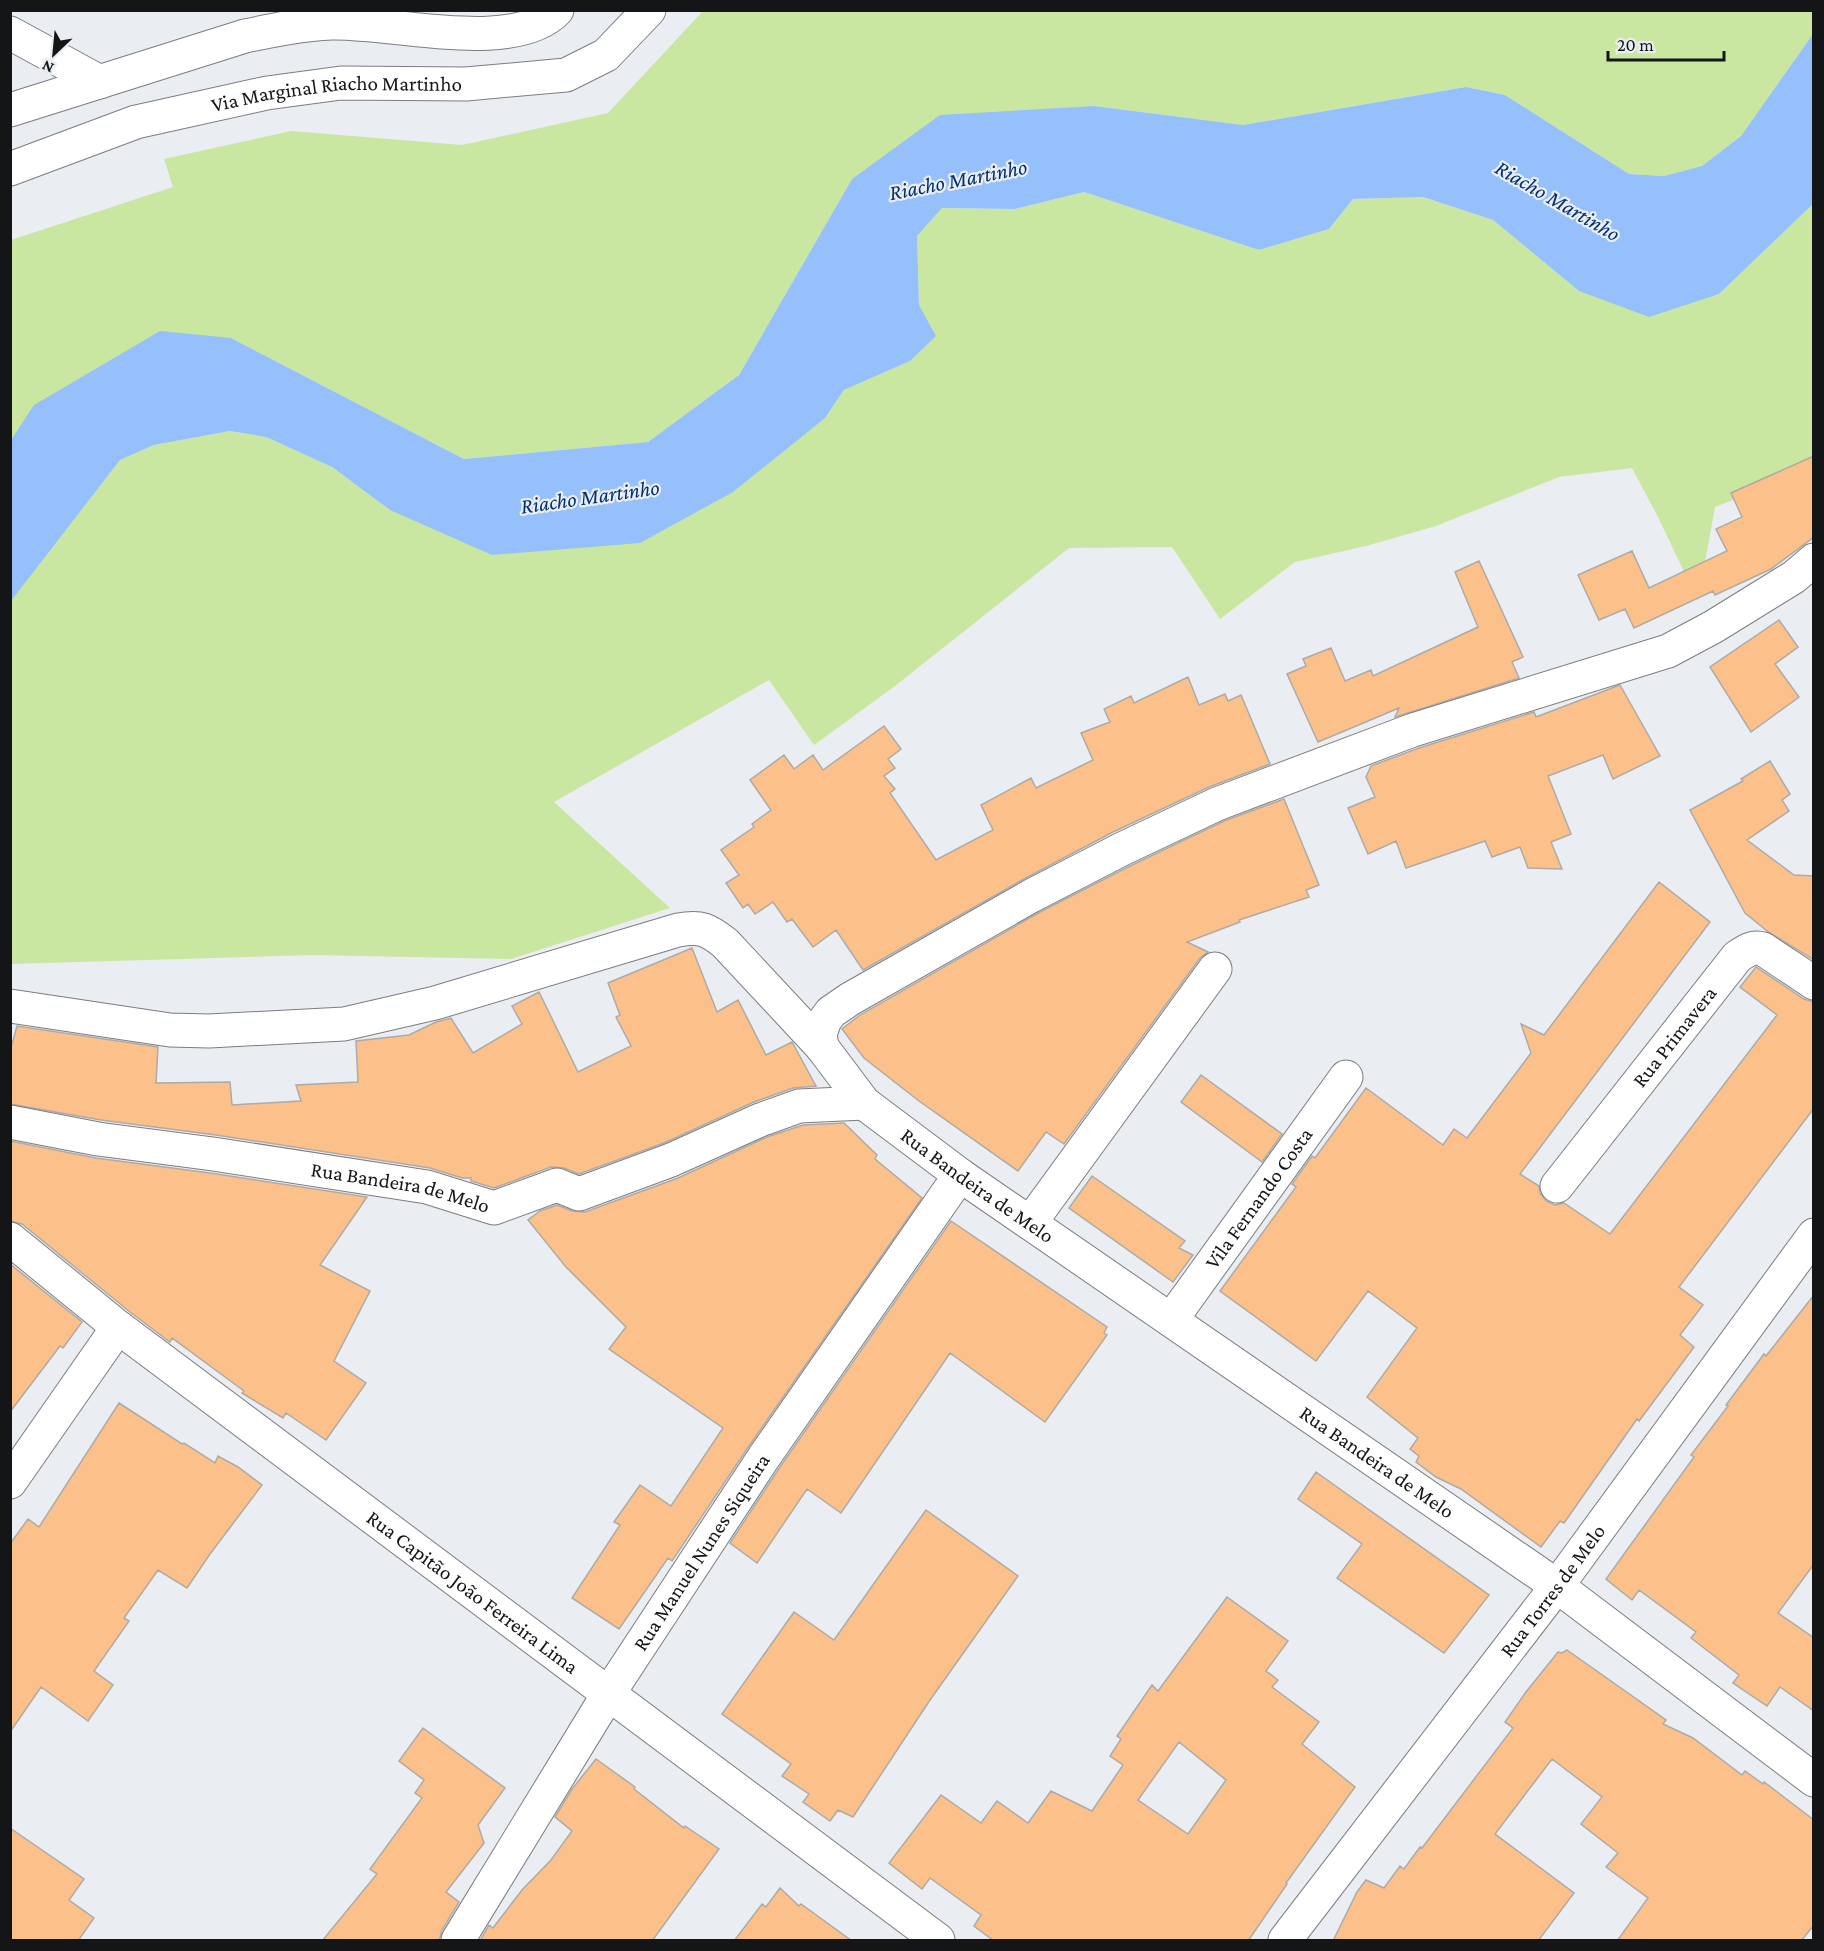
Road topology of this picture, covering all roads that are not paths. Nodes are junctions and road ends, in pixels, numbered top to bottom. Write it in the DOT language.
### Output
graph roads {
  1 [pos="557,10"];
  2 [pos="649,10"];
  3 [pos="320,17"];
  4 [pos="10,33"];
  5 [pos="100,82"];
  6 [pos="10,110"];
  7 [pos="10,170"];
  8 [pos="1814,560"];
  9 [pos="1215,969"];
  10 [pos="1814,983"];
  11 [pos="10,1006"];
  12 [pos="822,1047"];
  13 [pos="1346,1077"];
  14 [pos="864,1103"];
  15 [pos="10,1122"];
  16 [pos="960,1174"];
  17 [pos="1557,1186"];
  18 [pos="1030,1223"];
  19 [pos="1814,1236"];
  20 [pos="10,1239"];
  21 [pos="1172,1320"];
  22 [pos="118,1327"];
  23 [pos="10,1482"];
  24 [pos="1557,1586"];
  25 [pos="609,1693"];
  26 [pos="1814,1780"];
  27 [pos="458,1941"];
  28 [pos="938,1941"];
  29 [pos="1285,1941"];
  1 -- 3 [label="street"];
  2 -- 7 [label="street, Via Marginal Riacho Martinho"];
  3 -- 5 [label="street"];
  4 -- 5 [label="street"];
  5 -- 6 [label="street"];
  8 -- 12 [label="street"];
  9 -- 18 [label="street"];
  10 -- 17 [label="street, Rua Primavera"];
  11 -- 12 [label="street"];
  12 -- 14 [label="street"];
  13 -- 21 [label="street, Vila Fernando Costa"];
  14 -- 15 [label="street, Rua Bandeira de Melo"];
  14 -- 16 [label="street, Rua Bandeira de Melo"];
  16 -- 18 [label="street, Rua Bandeira de Melo"];
  16 -- 25 [label="street, Rua Manuel Nunes Siqueira"];
  18 -- 21 [label="street, Rua Bandeira de Melo"];
  19 -- 24 [label="street, Rua Torres de Melo"];
  20 -- 22 [label="street, Rua Capitão João Ferreira Lima"];
  21 -- 24 [label="street, Rua Bandeira de Melo"];
  22 -- 23 [label="street"];
  22 -- 25 [label="street, Rua Capitão João Ferreira Lima"];
  24 -- 26 [label="street, Rua Bandeira de Melo"];
  24 -- 29 [label="street, Rua Torres de Melo"];
  25 -- 27 [label="street, Rua Manuel Nunes Siqueira"];
  25 -- 28 [label="street, Rua Capitão João Ferreira Lima"];
}
